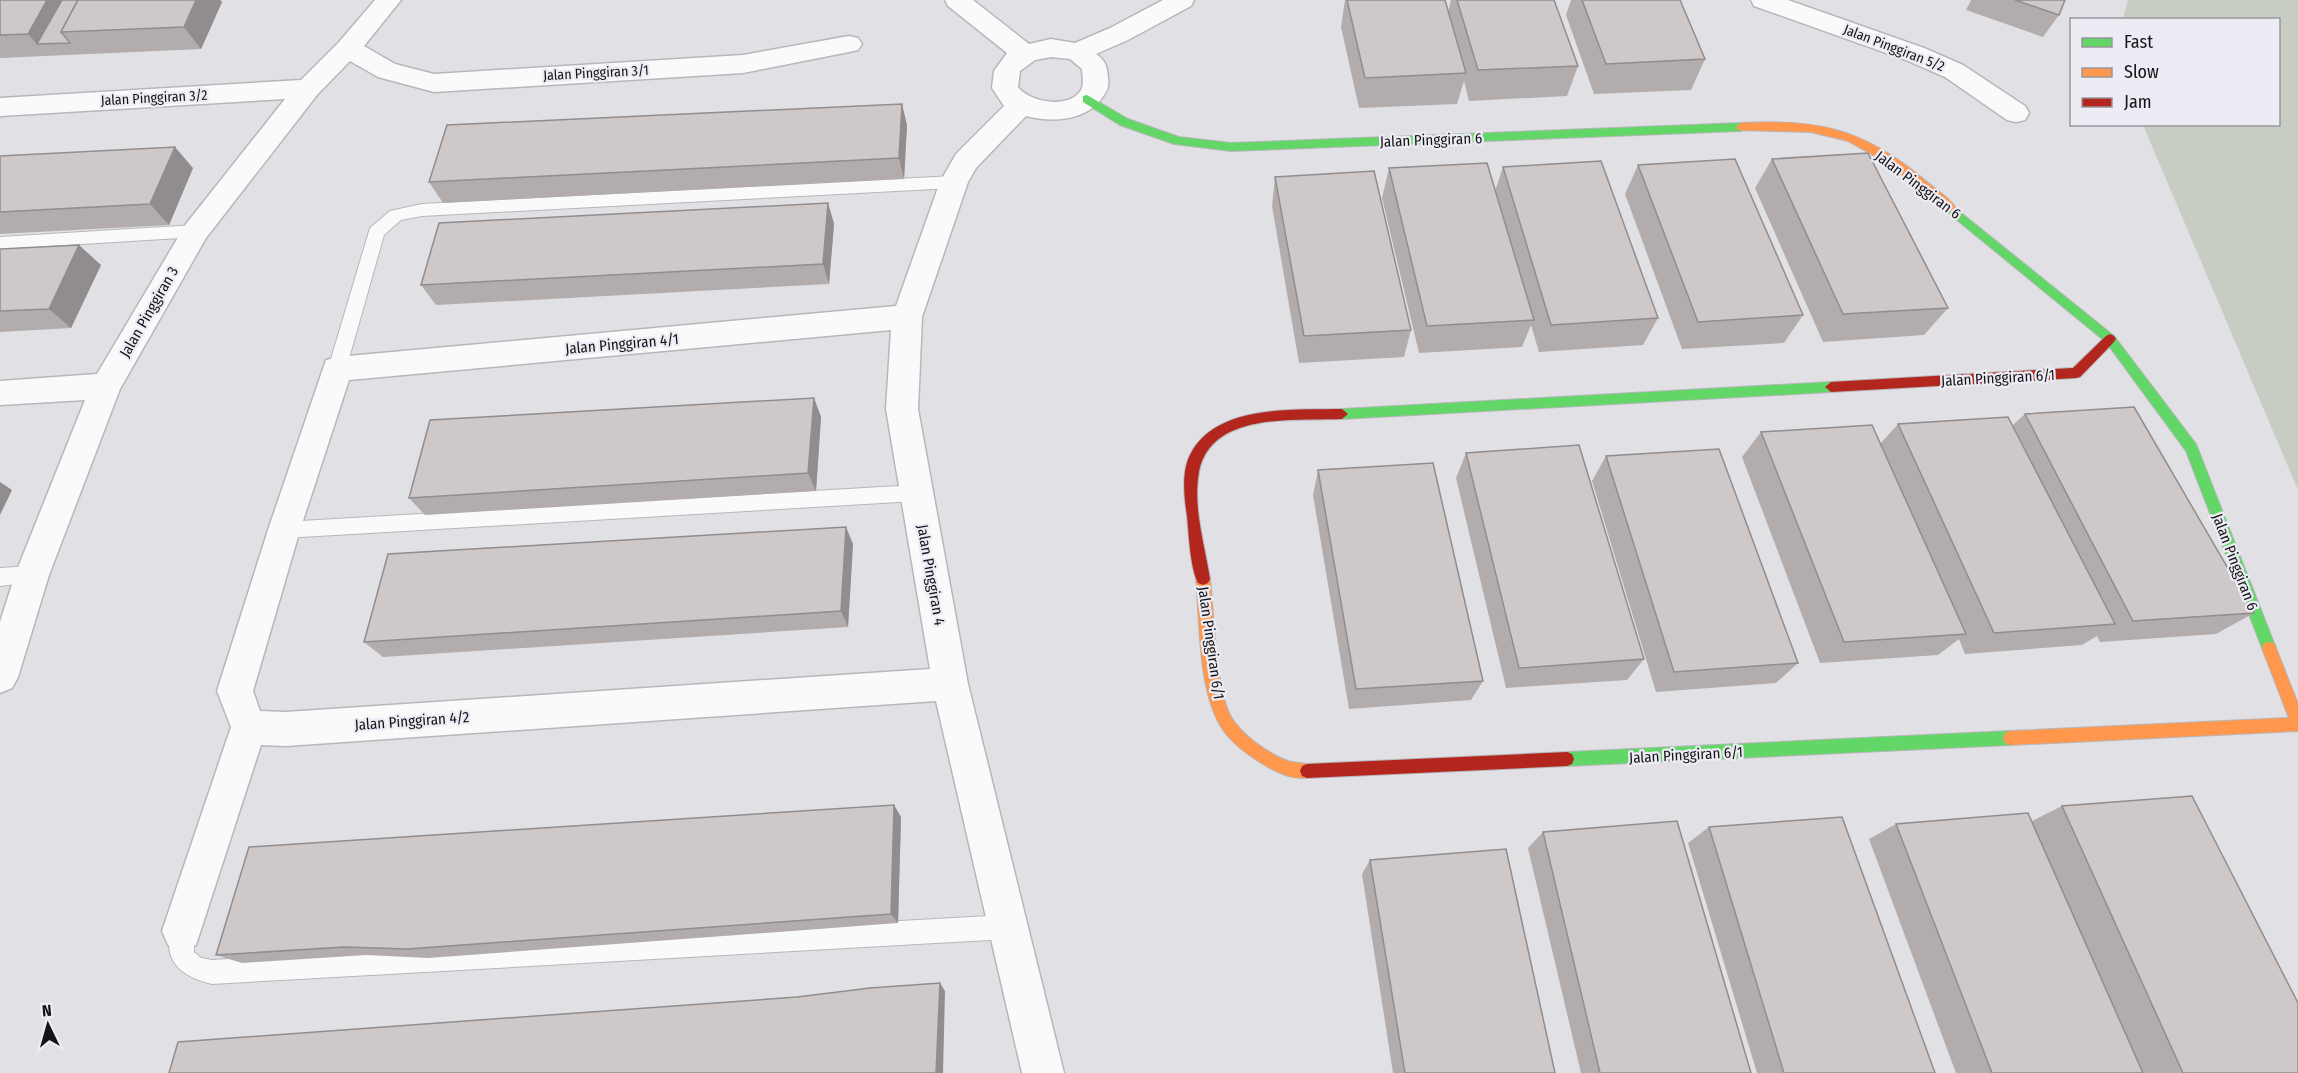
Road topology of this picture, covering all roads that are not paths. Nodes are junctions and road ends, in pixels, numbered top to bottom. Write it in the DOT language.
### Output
graph roads {
  1 [pos="389,0"];
  2 [pos="957,0"];
  3 [pos="1763,0"];
  4 [pos="1169,2"];
  5 [pos="849,44"];
  6 [pos="348,48"];
  7 [pos="1077,52"];
  8 [pos="1025,54"];
  9 [pos="308,89"];
  10 [pos="1087,99"];
  11 [pos="1021,105"];
  12 [pos="0,107"];
  13 [pos="2016,113"];
  14 [pos="954,182"];
  15 [pos="196,231"];
  16 [pos="0,243"];
  17 [pos="907,317"];
  18 [pos="2110,339"];
  19 [pos="337,369"];
  20 [pos="106,386"];
  21 [pos="0,393"];
  22 [pos="916,493"];
  23 [pos="284,530"];
  24 [pos="32,575"];
  25 [pos="0,577"];
  26 [pos="0,677"];
  27 [pos="950,684"];
  28 [pos="2298,724"];
  29 [pos="249,727"];
  30 [pos="1007,927"];
  31 [pos="182,931"];
  32 [pos="1042,1071"];
  1 -- 6 [label="street, Jalan Pinggiran 3"];
  2 -- 8 [label="street"];
  3 -- 13 [label="street, Jalan Pinggiran 5/2"];
  4 -- 7 [label="street"];
  5 -- 6 [label="street, Jalan Pinggiran 3/1"];
  6 -- 9 [label="street, Jalan Pinggiran 3"];
  7 -- 8 [label="street"];
  7 -- 10 [label="street"];
  8 -- 11 [label="street"];
  9 -- 12 [label="street, Jalan Pinggiran 3/2"];
  9 -- 15 [label="street, Jalan Pinggiran 3"];
  10 -- 11 [label="street"];
  10 -- 18 [label="street, Jalan Pinggiran 6"];
  11 -- 14 [label="street, Jalan Pinggiran 4"];
  14 -- 17 [label="street, Jalan Pinggiran 4"];
  14 -- 19 [label="lane"];
  15 -- 16 [label="lane"];
  15 -- 20 [label="street, Jalan Pinggiran 3"];
  17 -- 19 [label="street, Jalan Pinggiran 4/1"];
  17 -- 22 [label="street, Jalan Pinggiran 4"];
  18 -- 28 [label="street, Jalan Pinggiran 6"];
  18 -- 28 [label="street, Jalan Pinggiran 6/1"];
  19 -- 23 [label="street"];
  20 -- 21 [label="street"];
  20 -- 24 [label="street, Jalan Pinggiran 3"];
  22 -- 23 [label="lane"];
  22 -- 27 [label="street, Jalan Pinggiran 4"];
  23 -- 29 [label="street"];
  24 -- 25 [label="lane"];
  24 -- 26 [label="street, Jalan Pinggiran 3"];
  27 -- 29 [label="street, Jalan Pinggiran 4/2"];
  27 -- 30 [label="street, Jalan Pinggiran 4"];
  29 -- 31 [label="street"];
  30 -- 31 [label="lane"];
  30 -- 32 [label="street, Jalan Pinggiran 4"];
}
